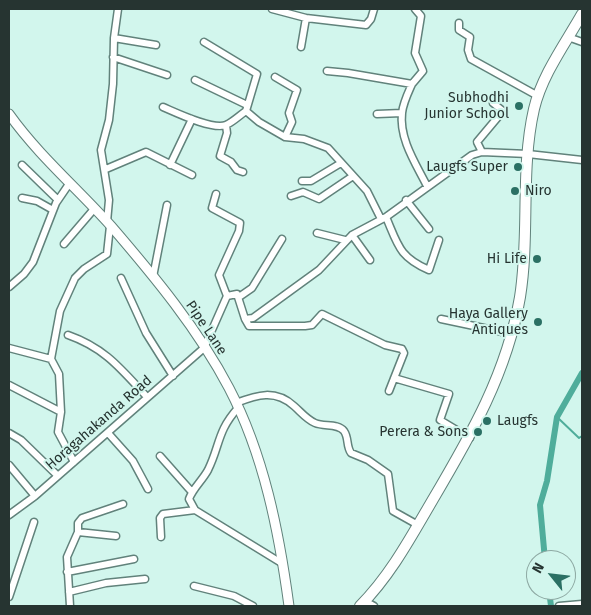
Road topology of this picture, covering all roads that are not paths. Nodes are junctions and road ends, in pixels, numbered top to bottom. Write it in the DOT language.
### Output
graph roads {
  1 [pos="118,9"];
  2 [pos="272,9"];
  3 [pos="374,9"];
  4 [pos="415,9"];
  5 [pos="582,14"];
  6 [pos="306,18"];
  7 [pos="459,24"];
  8 [pos="568,37"];
  9 [pos="114,38"];
  10 [pos="204,42"];
  11 [pos="582,42"];
  12 [pos="156,46"];
  13 [pos="301,47"];
  14 [pos="113,57"];
  15 [pos="326,71"];
  16 [pos="167,75"];
  17 [pos="275,77"];
  18 [pos="195,80"];
  19 [pos="412,84"];
  20 [pos="538,96"];
  21 [pos="493,103"];
  22 [pos="163,107"];
  23 [pos="247,108"];
  24 [pos="402,113"];
  25 [pos="9,114"];
  26 [pos="377,114"];
  27 [pos="192,119"];
  28 [pos="226,125"];
  29 [pos="285,137"];
  30 [pos="482,152"];
  31 [pos="528,154"];
  32 [pos="582,160"];
  33 [pos="341,163"];
  34 [pos="22,165"];
  35 [pos="170,165"];
  36 [pos="106,170"];
  37 [pos="243,172"];
  38 [pos="192,175"];
  39 [pos="353,176"];
  40 [pos="302,182"];
  41 [pos="69,184"];
  42 [pos="427,186"];
  43 [pos="216,194"];
  44 [pos="291,196"];
  45 [pos="22,198"];
  46 [pos="58,200"];
  47 [pos="406,200"];
  48 [pos="167,205"];
  49 [pos="94,209"];
  50 [pos="53,210"];
  51 [pos="384,218"];
  52 [pos="109,224"];
  53 [pos="429,229"];
  54 [pos="316,232"];
  55 [pos="352,235"];
  56 [pos="282,239"];
  57 [pos="345,240"];
  58 [pos="439,240"];
  59 [pos="64,244"];
  60 [pos="370,260"];
  61 [pos="153,277"];
  62 [pos="121,278"];
  63 [pos="9,287"];
  64 [pos="227,296"];
  65 [pos="239,298"];
  66 [pos="245,319"];
  67 [pos="441,319"];
  68 [pos="512,334"];
  69 [pos="68,335"];
  70 [pos="9,348"];
  71 [pos="204,348"];
  72 [pos="51,359"];
  73 [pos="173,376"];
  74 [pos="394,378"];
  75 [pos="9,385"];
  76 [pos="389,391"];
  77 [pos="147,397"];
  78 [pos="237,406"];
  79 [pos="61,412"];
  80 [pos="9,433"];
  81 [pos="108,433"];
  82 [pos="470,438"];
  83 [pos="160,456"];
  84 [pos="74,462"];
  85 [pos="9,466"];
  86 [pos="58,476"];
  87 [pos="148,490"];
  88 [pos="192,491"];
  89 [pos="35,496"];
  90 [pos="123,504"];
  91 [pos="195,510"];
  92 [pos="9,514"];
  93 [pos="34,522"];
  94 [pos="418,525"];
  95 [pos="78,532"];
  96 [pos="116,536"];
  97 [pos="161,538"];
  98 [pos="134,559"];
  99 [pos="283,564"];
  100 [pos="67,572"];
  101 [pos="145,579"];
  102 [pos="194,586"];
  103 [pos="70,592"];
  104 [pos="9,597"];
  105 [pos="366,604"];
  106 [pos="582,604"];
  107 [pos="70,606"];
  108 [pos="253,606"];
  109 [pos="289,606"];
  110 [pos="559,606"];
  1 -- 9 [label="street"];
  2 -- 6 [label="street"];
  3 -- 6 [label="street"];
  4 -- 19 [label="street"];
  5 -- 8 [label="main road"];
  6 -- 13 [label="street"];
  7 -- 20 [label="street"];
  8 -- 11 [label="street"];
  8 -- 20 [label="main road"];
  9 -- 12 [label="street"];
  9 -- 14 [label="street"];
  10 -- 23 [label="street"];
  14 -- 16 [label="street"];
  14 -- 36 [label="street"];
  15 -- 19 [label="street"];
  17 -- 29 [label="street"];
  18 -- 23 [label="street"];
  19 -- 24 [label="street"];
  20 -- 31 [label="main road"];
  21 -- 30 [label="street"];
  22 -- 27 [label="street"];
  23 -- 28 [label="street"];
  23 -- 29 [label="street"];
  24 -- 26 [label="street"];
  24 -- 42 [label="street"];
  25 -- 41 [label="street, Pipe Lane"];
  27 -- 28 [label="street"];
  27 -- 35 [label="street"];
  28 -- 37 [label="street"];
  29 -- 33 [label="street"];
  30 -- 31 [label="street"];
  30 -- 42 [label="street"];
  31 -- 32 [label="street"];
  31 -- 68 [label="main road"];
  33 -- 39 [label="street"];
  33 -- 40 [label="street"];
  34 -- 46 [label="street"];
  35 -- 36 [label="street"];
  35 -- 38 [label="street"];
  36 -- 52 [label="street"];
  39 -- 44 [label="street"];
  39 -- 51 [label="street"];
  41 -- 46 [label="street"];
  41 -- 49 [label="street, Pipe Lane"];
  42 -- 47 [label="street"];
  43 -- 64 [label="street"];
  45 -- 50 [label="street"];
  46 -- 50 [label="street"];
  47 -- 51 [label="street"];
  47 -- 53 [label="street"];
  48 -- 61 [label="street"];
  49 -- 52 [label="street, Pipe Lane"];
  49 -- 59 [label="street"];
  50 -- 63 [label="street"];
  51 -- 55 [label="street"];
  51 -- 58 [label="street"];
  52 -- 61 [label="street, Pipe Lane"];
  52 -- 72 [label="street"];
  54 -- 57 [label="street"];
  55 -- 57 [label="street"];
  55 -- 60 [label="street"];
  56 -- 65 [label="street"];
  57 -- 66 [label="street"];
  61 -- 71 [label="street, Pipe Lane"];
  62 -- 73 [label="street"];
  64 -- 65 [label="street"];
  64 -- 71 [label="street"];
  65 -- 66 [label="street"];
  66 -- 74 [label="street"];
  67 -- 68 [label="street"];
  68 -- 82 [label="main road"];
  69 -- 77 [label="street"];
  70 -- 72 [label="street"];
  71 -- 73 [label="street, Horagahakanda Road"];
  71 -- 78 [label="street, Pipe Lane"];
  72 -- 79 [label="street"];
  73 -- 77 [label="street, Horagahakanda Road"];
  74 -- 76 [label="street"];
  74 -- 82 [label="street"];
  75 -- 79 [label="street"];
  77 -- 81 [label="street, Horagahakanda Road"];
  78 -- 88 [label="street"];
  78 -- 94 [label="street"];
  78 -- 99 [label="street, Pipe Lane"];
  79 -- 84 [label="street"];
  80 -- 86 [label="street"];
  81 -- 84 [label="street, Horagahakanda Road"];
  81 -- 87 [label="street"];
  82 -- 94 [label="main road"];
  83 -- 88 [label="street"];
  84 -- 86 [label="street, Horagahakanda Road"];
  85 -- 89 [label="street"];
  86 -- 89 [label="street, Horagahakanda Road"];
  88 -- 91 [label="street"];
  89 -- 92 [label="street, Horagahakanda Road"];
  90 -- 95 [label="street"];
  91 -- 97 [label="street"];
  91 -- 99 [label="street"];
  93 -- 104 [label="street"];
  94 -- 105 [label="main road"];
  95 -- 96 [label="street"];
  95 -- 100 [label="street"];
  98 -- 100 [label="street"];
  99 -- 109 [label="street, Pipe Lane"];
  100 -- 103 [label="street"];
  101 -- 103 [label="street"];
  102 -- 108 [label="street"];
  103 -- 107 [label="street"];
  106 -- 110 [label="street"];
}
